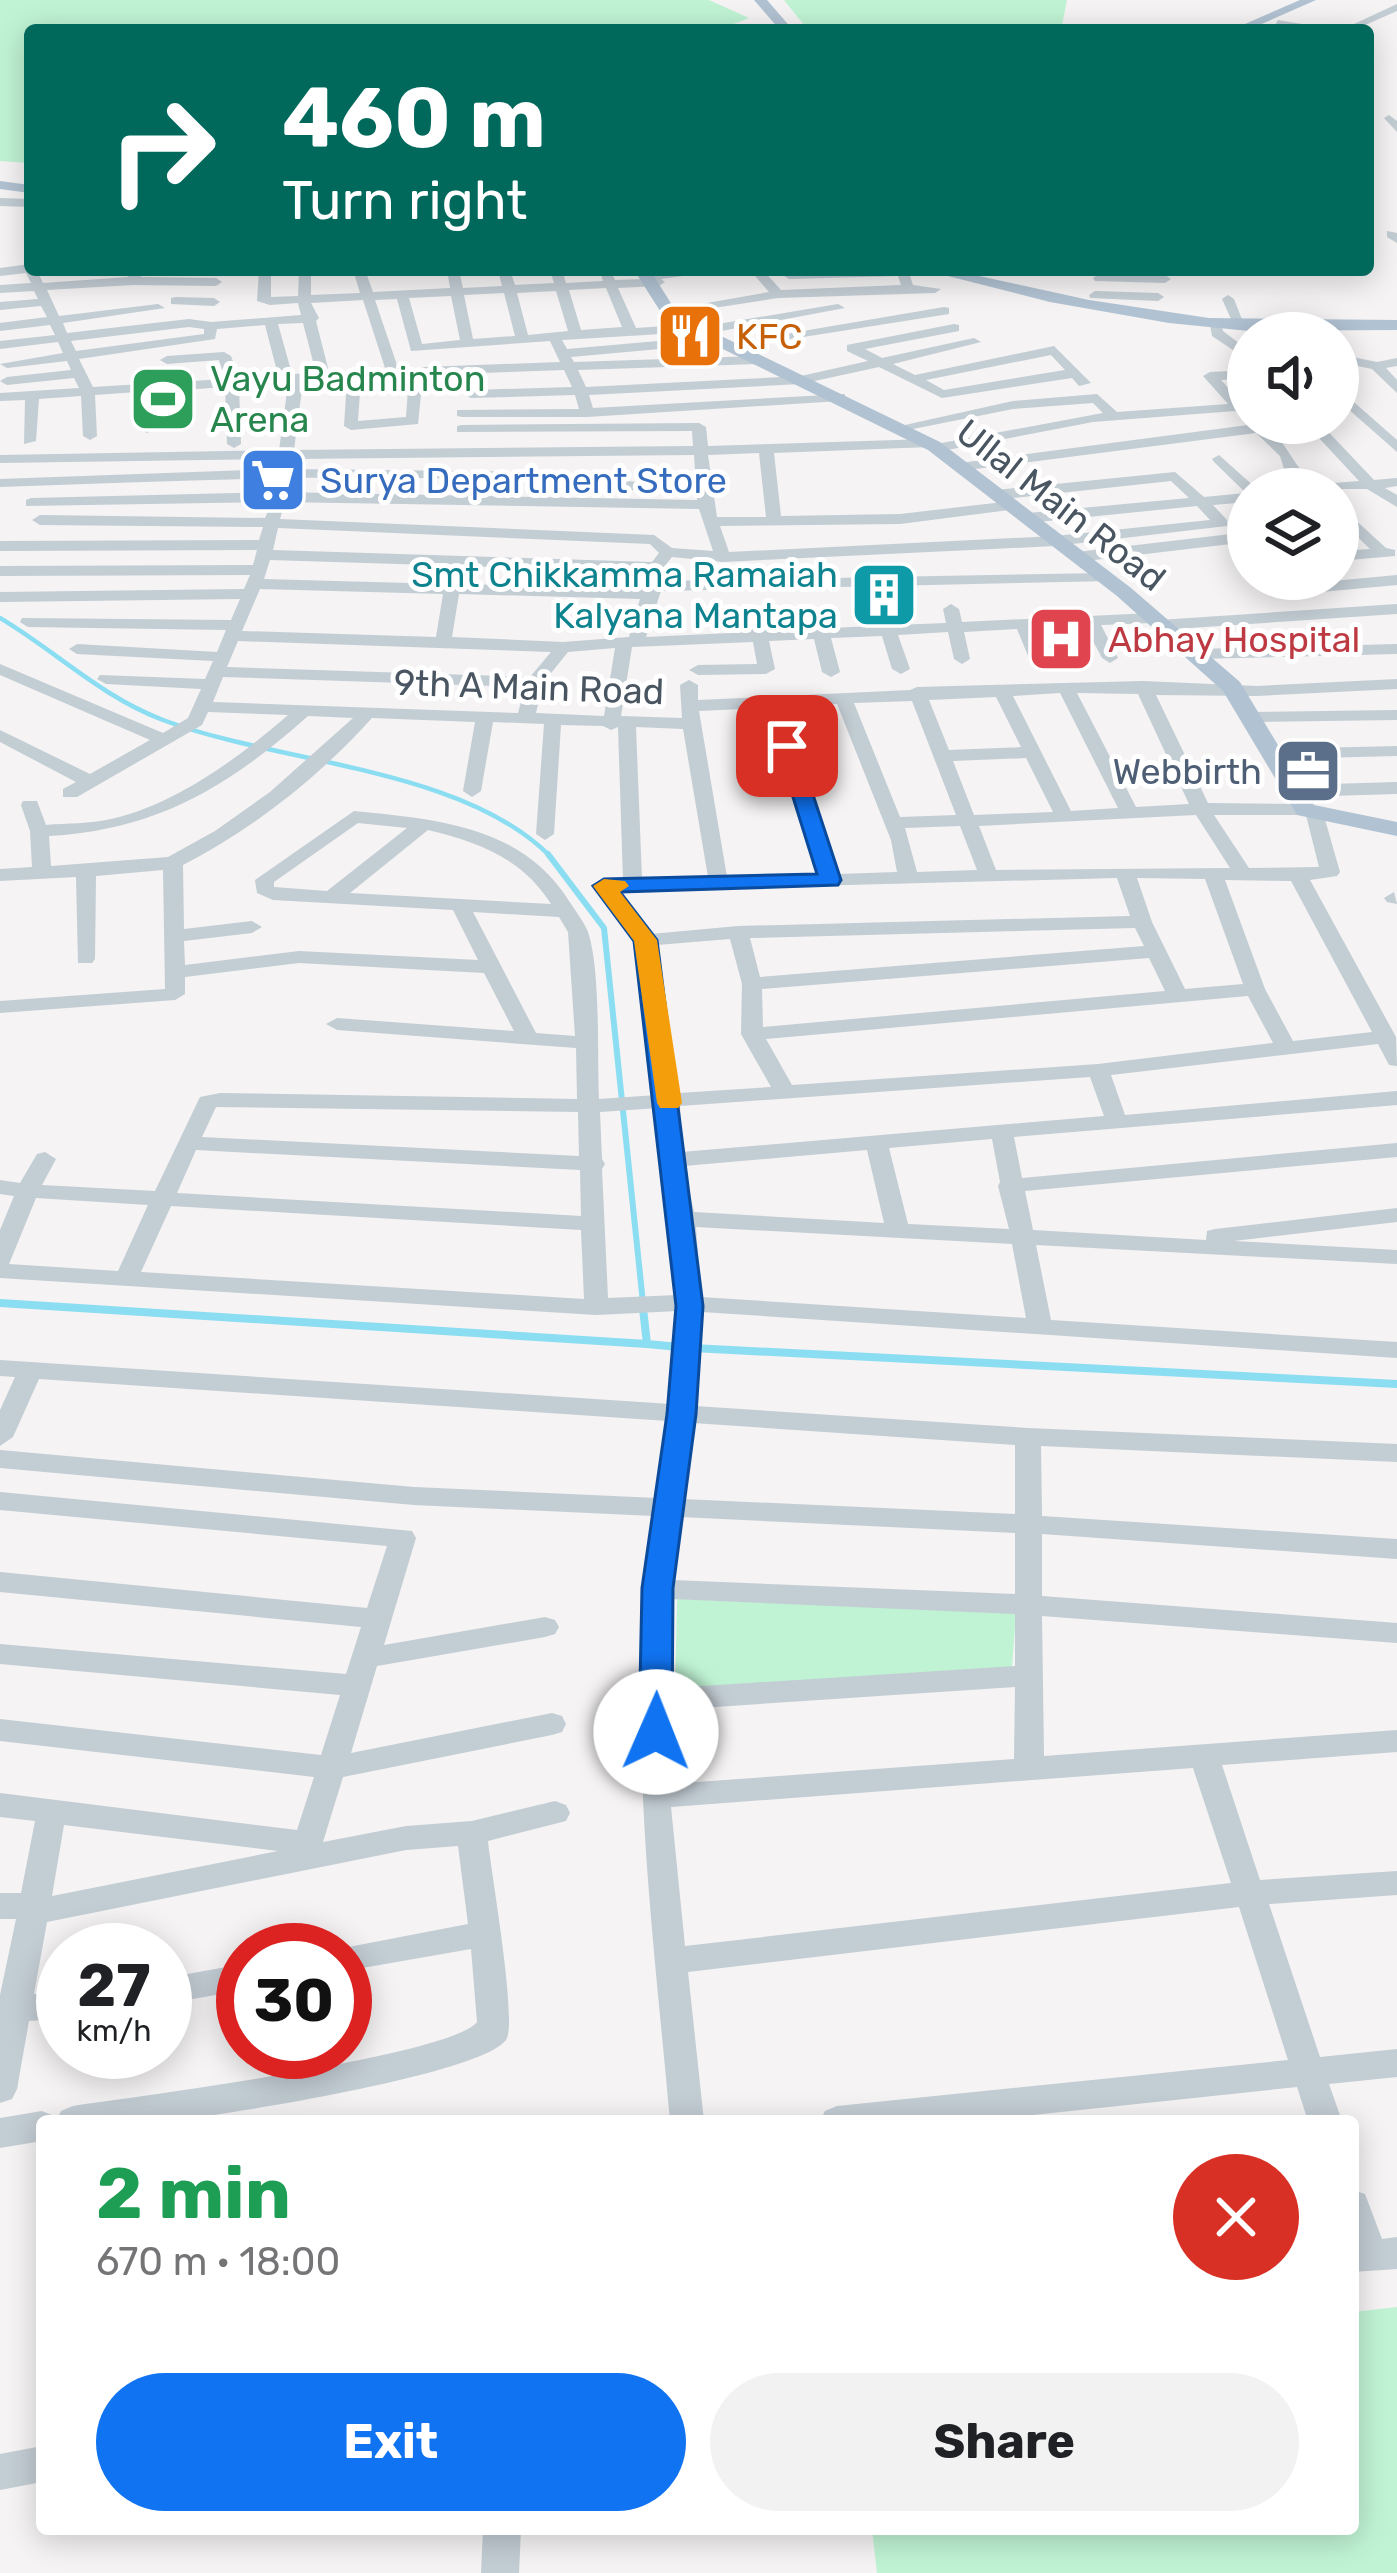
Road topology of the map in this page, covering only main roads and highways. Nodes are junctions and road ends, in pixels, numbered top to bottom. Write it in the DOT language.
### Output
graph roads {
  1 [pos="760,0"];
  2 [pos="1310,0"];
  3 [pos="1334,0"];
  4 [pos="782,24"];
  5 [pos="1252,24"];
  6 [pos="1276,24"];
  7 [pos="650,276"];
  8 [pos="986,276"];
  9 [pos="934,279"];
  10 [pos="1397,322"];
  11 [pos="1397,829"];
  1 -- 4 [label="main road"];
  2 -- 5 [label="main road"];
  3 -- 6 [label="main road"];
  7 -- 11 [label="main road, Ullal Main Road"];
  8 -- 10 [label="main road"];
  9 -- 10 [label="main road"];
}
